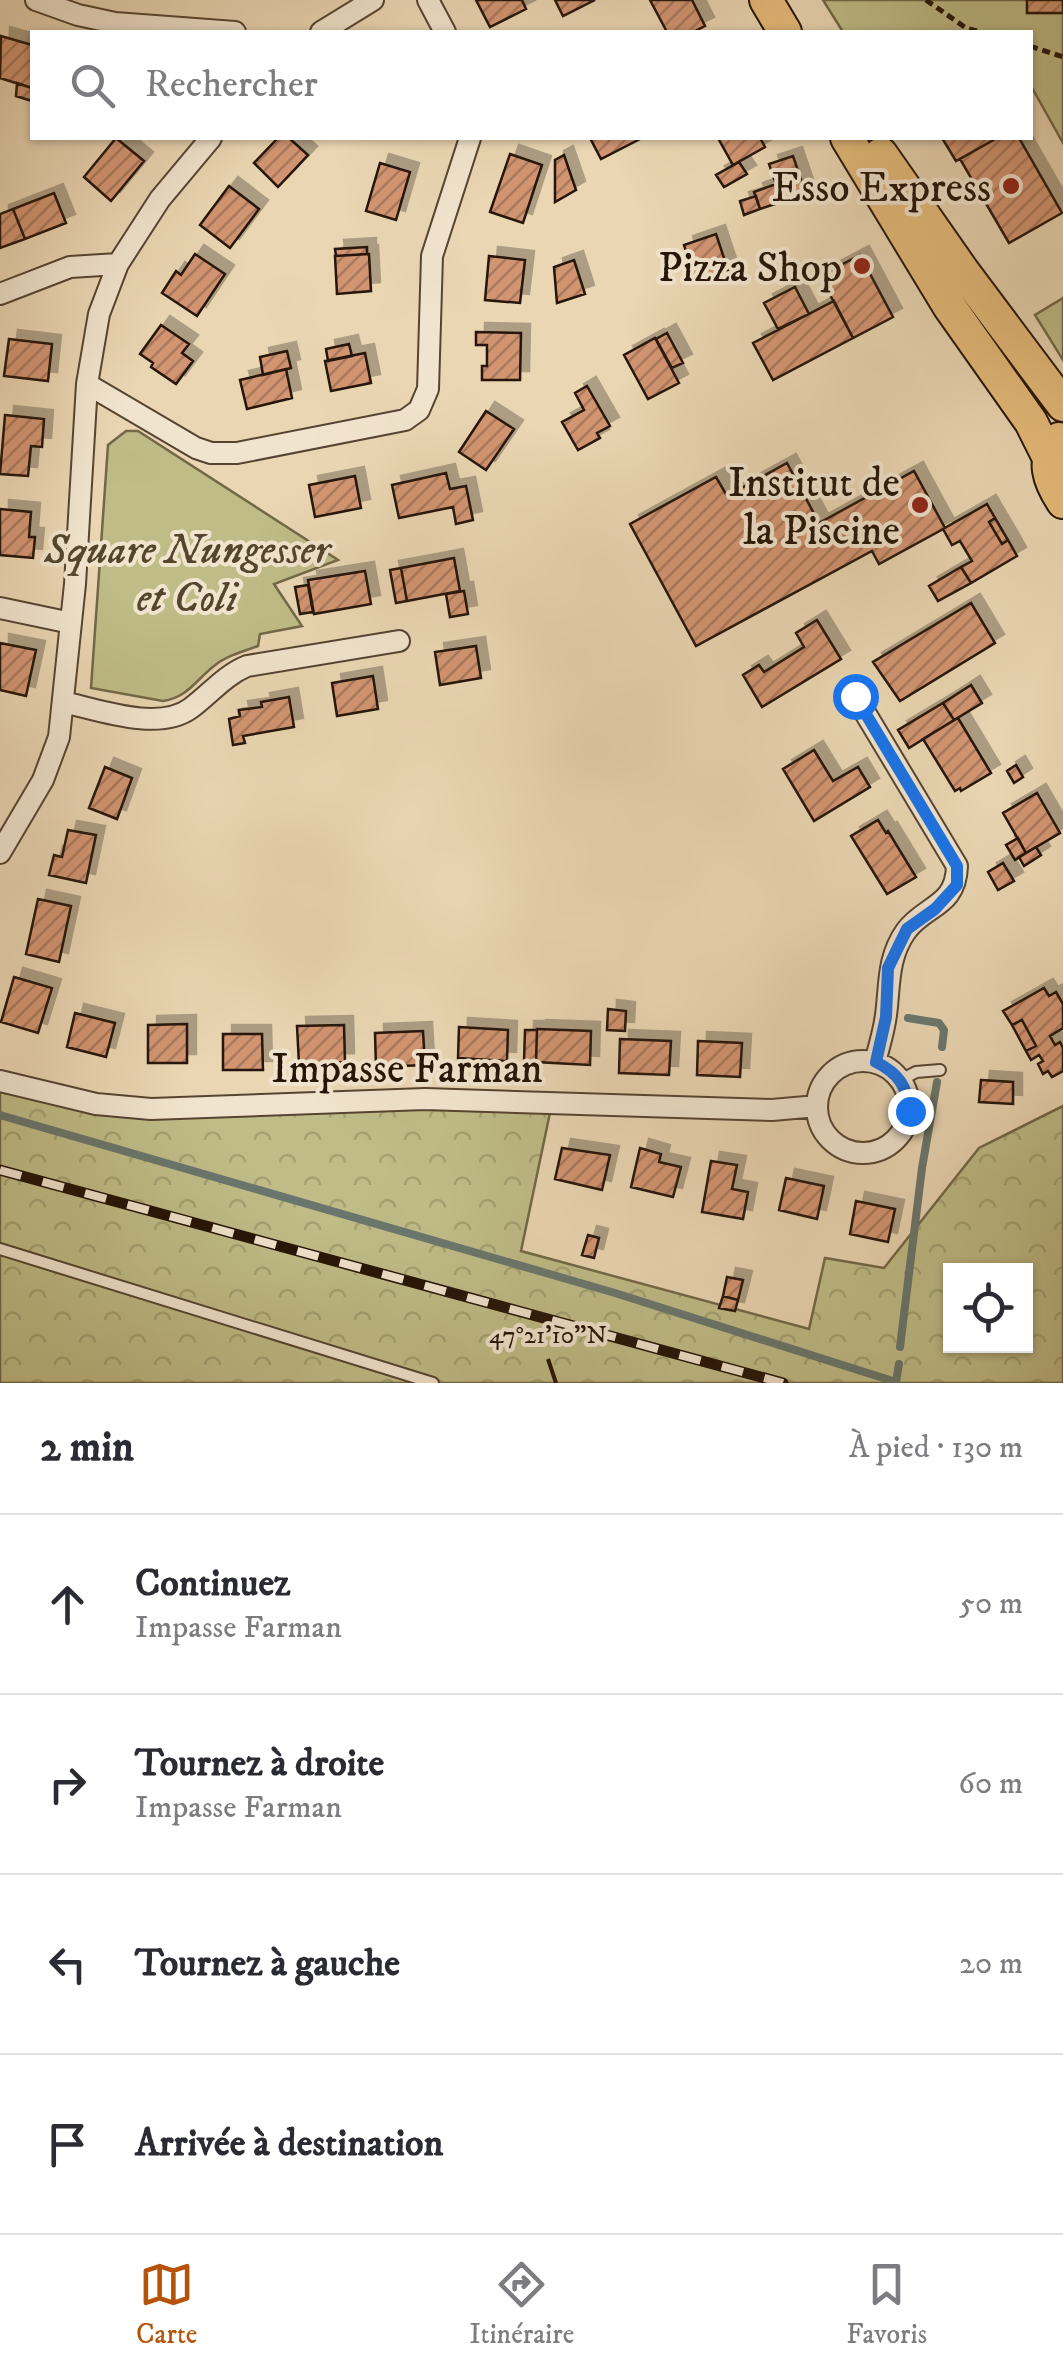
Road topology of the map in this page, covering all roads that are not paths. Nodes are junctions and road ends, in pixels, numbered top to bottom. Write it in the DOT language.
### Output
graph roads {
  1 [pos="36,0"];
  2 [pos="373,0"];
  3 [pos="428,0"];
  4 [pos="766,0"];
  5 [pos="790,0"];
  6 [pos="208,30"];
  7 [pos="324,30"];
  8 [pos="444,30"];
  9 [pos="784,30"];
  10 [pos="807,30"];
  11 [pos="208,140"];
  12 [pos="469,140"];
  13 [pos="849,140"];
  14 [pos="872,140"];
  15 [pos="118,264"];
  16 [pos="0,294"];
  17 [pos="87,384"];
  18 [pos="1063,405"];
  19 [pos="1056,446"];
  20 [pos="1063,502"];
  21 [pos="0,608"];
  22 [pos="71,623"];
  23 [pos="399,641"];
  24 [pos="855,696"];
  25 [pos="62,702"];
  26 [pos="0,853"];
  27 [pos="876,1062"];
  28 [pos="940,1070"];
  29 [pos="902,1080"];
  30 [pos="0,1081"];
  31 [pos="817,1106"];
  32 [pos="0,1249"];
  33 [pos="433,1383"];
  1 -- 6 [label="street"];
  2 -- 7 [label="street"];
  3 -- 8 [label="street"];
  4 -- 9 [label="main road"];
  5 -- 10 [label="main road"];
  11 -- 15 [label="street"];
  12 -- 17 [label="street"];
  13 -- 19 [label="main road"];
  14 -- 18 [label="main road"];
  15 -- 16 [label="street"];
  15 -- 17 [label="street"];
  17 -- 22 [label="street"];
  19 -- 20 [label="main road"];
  21 -- 22 [label="street"];
  22 -- 25 [label="street"];
  23 -- 25 [label="street"];
  24 -- 27 [label="street"];
  25 -- 26 [label="street"];
  27 -- 29 [label="street"];
  27 -- 31 [label="street"];
  28 -- 29 [label="lane"];
  29 -- 31 [label="street"];
  30 -- 31 [label="street, Impasse Farman"];
  32 -- 33 [label="lane"];
}
